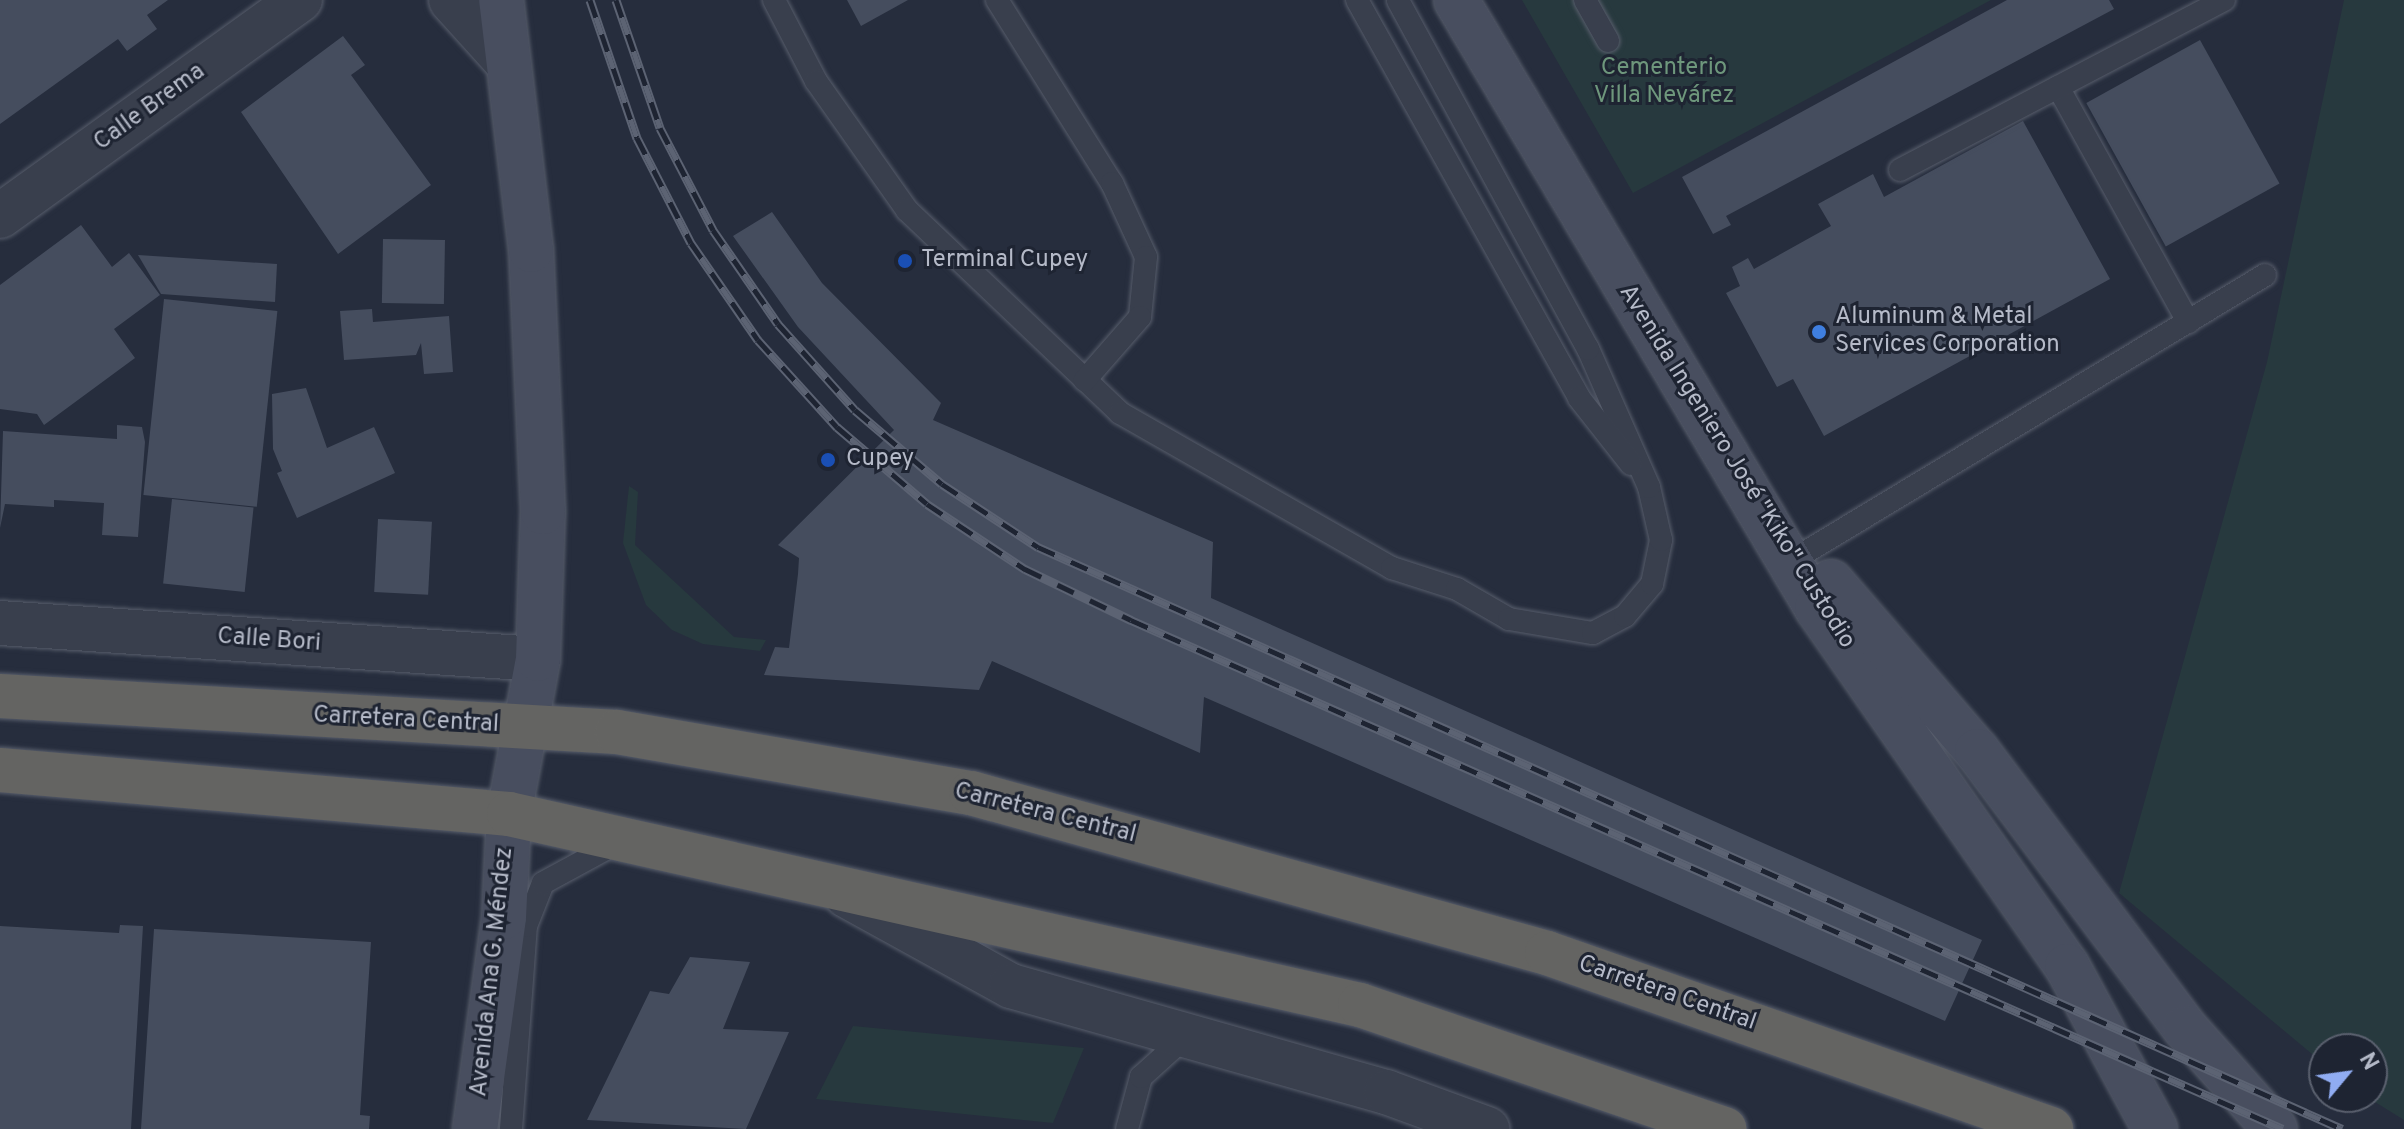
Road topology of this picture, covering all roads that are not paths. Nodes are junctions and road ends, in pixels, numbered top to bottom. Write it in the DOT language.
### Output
graph roads {
  1 [pos="300,0"];
  2 [pos="451,0"];
  3 [pos="501,0"];
  4 [pos="774,0"];
  5 [pos="997,0"];
  6 [pos="1357,0"];
  7 [pos="1398,0"];
  8 [pos="1456,0"];
  9 [pos="1585,0"];
  10 [pos="2224,0"];
  11 [pos="1608,41"];
  12 [pos="508,63"];
  13 [pos="2058,87"];
  14 [pos="1900,170"];
  15 [pos="0,216"];
  16 [pos="2265,275"];
  17 [pos="2188,322"];
  18 [pos="1085,380"];
  19 [pos="1731,465"];
  20 [pos="1649,487"];
  21 [pos="1806,552"];
  22 [pos="0,623"];
  23 [pos="538,659"];
  24 [pos="0,696"];
  25 [pos="529,728"];
  26 [pos="0,770"];
  27 [pos="509,814"];
  28 [pos="626,840"];
  29 [pos="829,886"];
  30 [pos="1184,1038"];
  31 [pos="475,1129"];
  32 [pos="511,1129"];
  33 [pos="1127,1129"];
  34 [pos="1487,1129"];
  35 [pos="1725,1129"];
  36 [pos="2051,1129"];
  37 [pos="2155,1129"];
  38 [pos="2275,1129"];
  1 -- 15 [label="street, Calle Brema"];
  2 -- 12 [label="street"];
  3 -- 12 [label="main road"];
  4 -- 18 [label="lane"];
  5 -- 18 [label="lane"];
  6 -- 20 [label="lane"];
  7 -- 20 [label="lane"];
  8 -- 19 [label="main road, Avenida Ingeniero José \"Kiko\" Custodio"];
  9 -- 11 [label="lane"];
  10 -- 13 [label="lane"];
  12 -- 23 [label="main road"];
  13 -- 14 [label="lane"];
  13 -- 17 [label="lane"];
  16 -- 17 [label="lane"];
  17 -- 21 [label="lane"];
  18 -- 20 [label="lane"];
  19 -- 21 [label="main road"];
  19 -- 37 [label="main road, Avenida Ingeniero José \"Kiko\" Custodio"];
  21 -- 38 [label="main road"];
  22 -- 23 [label="street, Calle Bori"];
  23 -- 25 [label="main road"];
  24 -- 25 [label="highway, Carretera Central"];
  25 -- 27 [label="main road"];
  25 -- 36 [label="highway, Carretera Central"];
  26 -- 27 [label="highway"];
  27 -- 28 [label="highway"];
  27 -- 31 [label="main road, Avenida Ana G. Méndez"];
  28 -- 29 [label="highway"];
  28 -- 32 [label="lane"];
  29 -- 30 [label="street"];
  29 -- 35 [label="highway"];
  30 -- 33 [label="lane"];
  30 -- 34 [label="street"];
}
